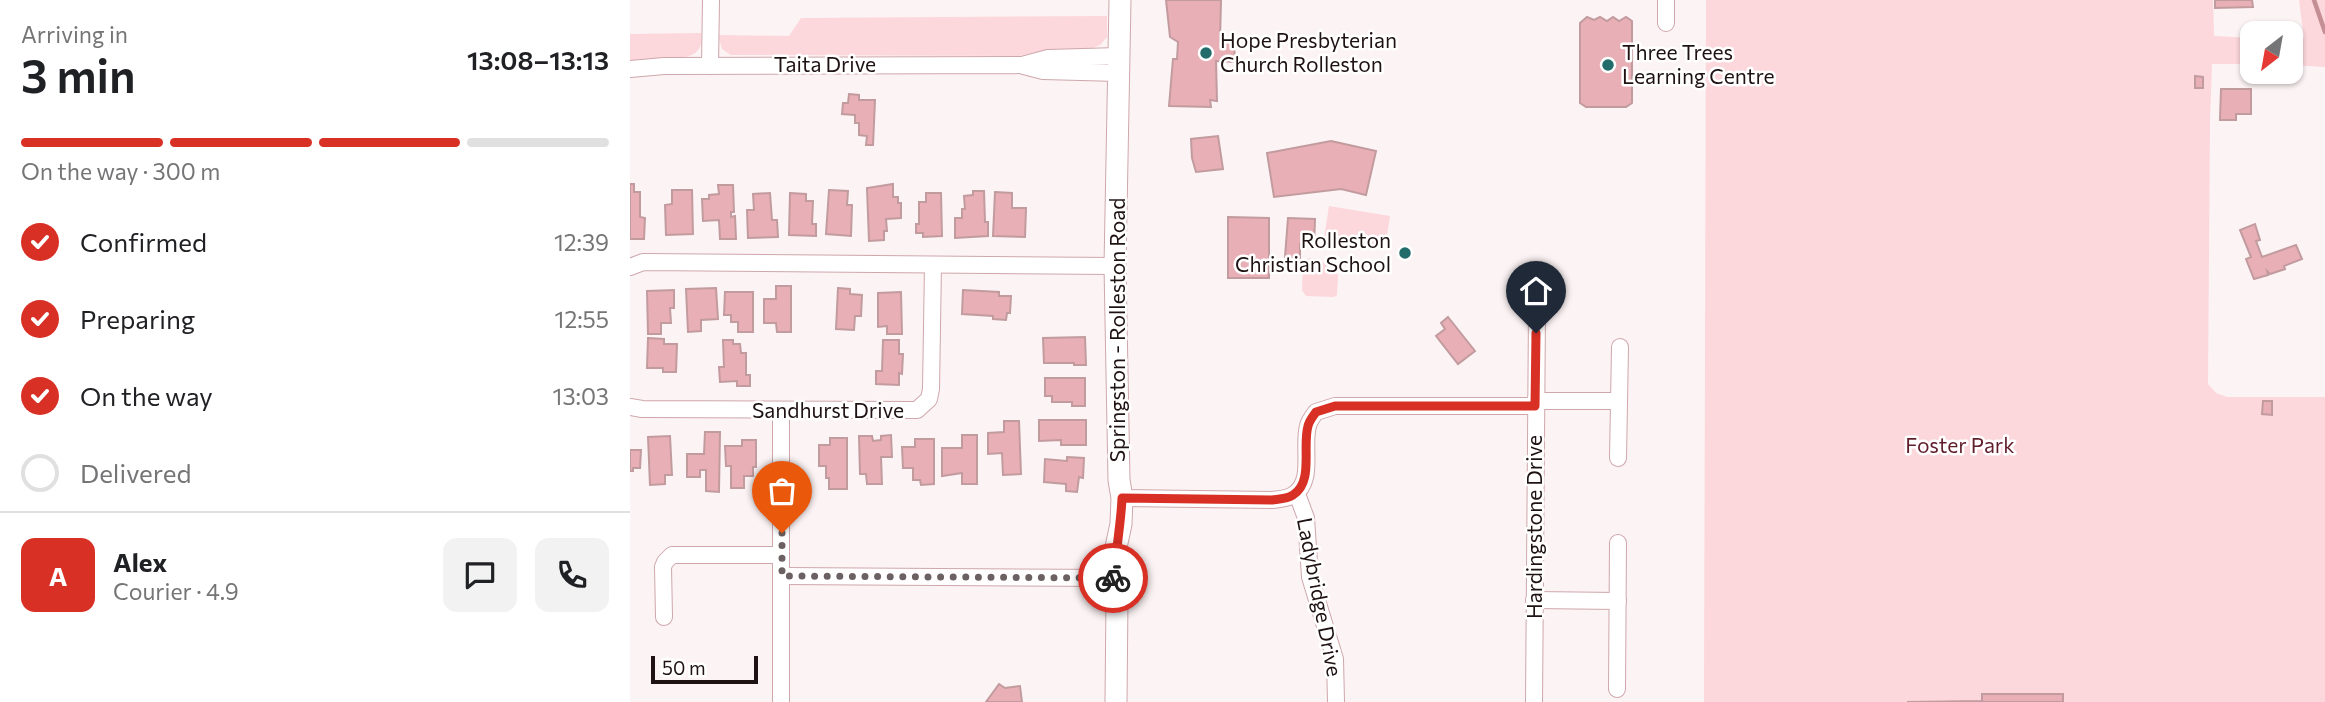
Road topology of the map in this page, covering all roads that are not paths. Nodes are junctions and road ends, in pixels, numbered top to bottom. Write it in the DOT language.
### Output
graph roads {
  1 [pos="711,0"];
  2 [pos="1120,0"];
  3 [pos="1666,0"];
  4 [pos="1666,23"];
  5 [pos="1119,65"];
  6 [pos="710,66"];
  7 [pos="630,69"];
  8 [pos="933,265"];
  9 [pos="1115,266"];
  10 [pos="630,267"];
  11 [pos="1537,310"];
  12 [pos="1620,347"];
  13 [pos="1619,401"];
  14 [pos="1535,403"];
  15 [pos="630,407"];
  16 [pos="781,411"];
  17 [pos="1618,458"];
  18 [pos="1297,494"];
  19 [pos="1122,498"];
  20 [pos="1618,543"];
  21 [pos="781,555"];
  22 [pos="782,576"];
  23 [pos="1115,578"];
  24 [pos="1534,600"];
  25 [pos="1618,601"];
  26 [pos="664,617"];
  27 [pos="1617,689"];
  28 [pos="781,702"];
  29 [pos="1116,702"];
  30 [pos="1336,702"];
  31 [pos="1534,702"];
  1 -- 6 [label="street"];
  2 -- 5 [label="main road, Springston - Rolleston Road"];
  3 -- 4 [label="street"];
  5 -- 6 [label="street, Taita Drive"];
  5 -- 9 [label="main road, Springston - Rolleston Road"];
  6 -- 7 [label="street, Taita Drive"];
  8 -- 9 [label="street"];
  8 -- 10 [label="street"];
  8 -- 16 [label="street, Sandhurst Drive"];
  9 -- 19 [label="main road, Springston - Rolleston Road"];
  11 -- 14 [label="street, Hardingstone Drive"];
  12 -- 13 [label="street"];
  13 -- 14 [label="street"];
  13 -- 17 [label="street"];
  14 -- 18 [label="street"];
  14 -- 24 [label="street, Hardingstone Drive"];
  15 -- 16 [label="street, Sandhurst Drive"];
  16 -- 21 [label="street"];
  18 -- 19 [label="street"];
  18 -- 30 [label="street, Ladybridge Drive"];
  19 -- 23 [label="main road, Springston - Rolleston Road"];
  20 -- 25 [label="street"];
  21 -- 22 [label="street"];
  21 -- 26 [label="street"];
  22 -- 23 [label="street"];
  22 -- 28 [label="street"];
  23 -- 29 [label="main road, Springston - Rolleston Road"];
  24 -- 25 [label="street"];
  24 -- 31 [label="street, Hardingstone Drive"];
  25 -- 27 [label="street"];
}
